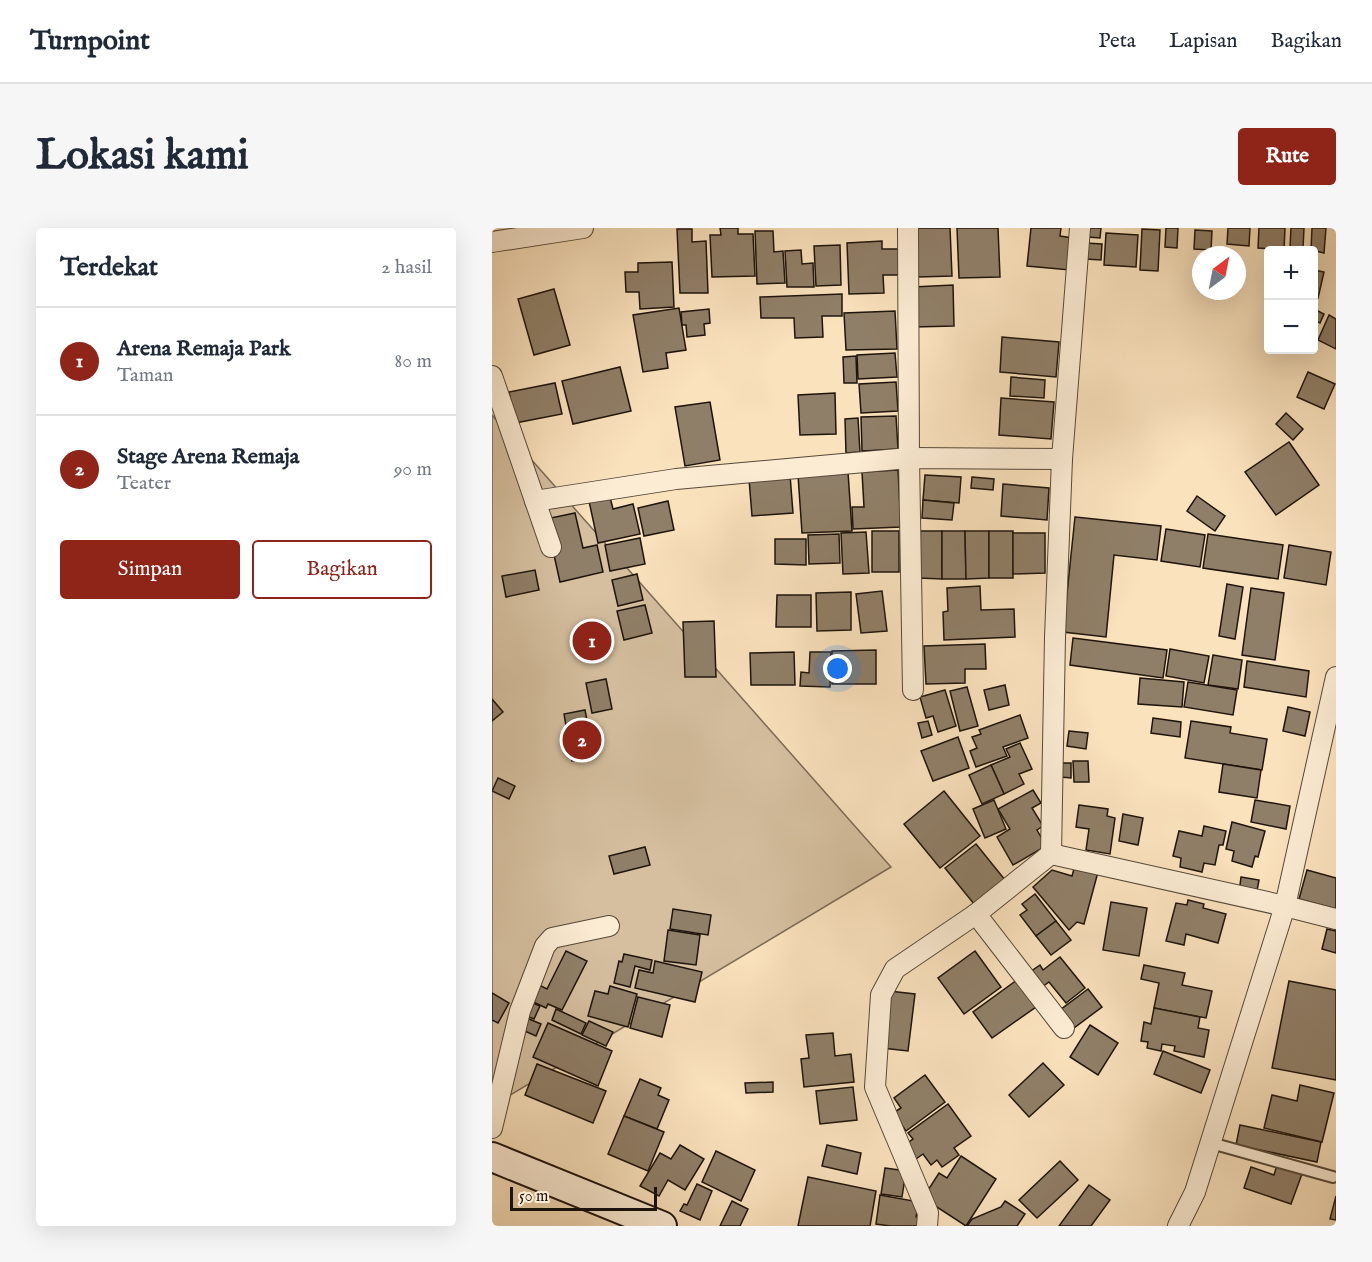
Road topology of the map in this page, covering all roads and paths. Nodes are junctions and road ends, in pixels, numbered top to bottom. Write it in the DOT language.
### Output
graph roads {
  1 [pos="583,228"];
  2 [pos="908,228"];
  3 [pos="1080,228"];
  4 [pos="492,242"];
  5 [pos="492,376"];
  6 [pos="909,458"];
  7 [pos="1062,459"];
  8 [pos="535,501"];
  9 [pos="551,547"];
  10 [pos="1336,677"];
  11 [pos="913,690"];
  12 [pos="1051,854"];
  13 [pos="1285,906"];
  14 [pos="976,914"];
  15 [pos="1336,920"];
  16 [pos="609,926"];
  17 [pos="1064,1028"];
  18 [pos="492,1128"];
  19 [pos="1211,1143"];
  20 [pos="492,1156"];
  21 [pos="1333,1177"];
  22 [pos="662,1226"];
  23 [pos="927,1226"];
  24 [pos="1178,1226"];
  1 -- 4 [label="street"];
  2 -- 6 [label="street"];
  3 -- 7 [label="street"];
  5 -- 8 [label="street"];
  6 -- 7 [label="street"];
  6 -- 8 [label="street"];
  6 -- 11 [label="street"];
  7 -- 12 [label="street"];
  8 -- 9 [label="street"];
  10 -- 13 [label="street"];
  12 -- 13 [label="street"];
  12 -- 14 [label="street"];
  13 -- 15 [label="street"];
  13 -- 19 [label="street"];
  14 -- 17 [label="street"];
  14 -- 23 [label="street"];
  16 -- 18 [label="street"];
  19 -- 21 [label="lane"];
  19 -- 24 [label="street"];
  20 -- 22 [label="main road"];
}
